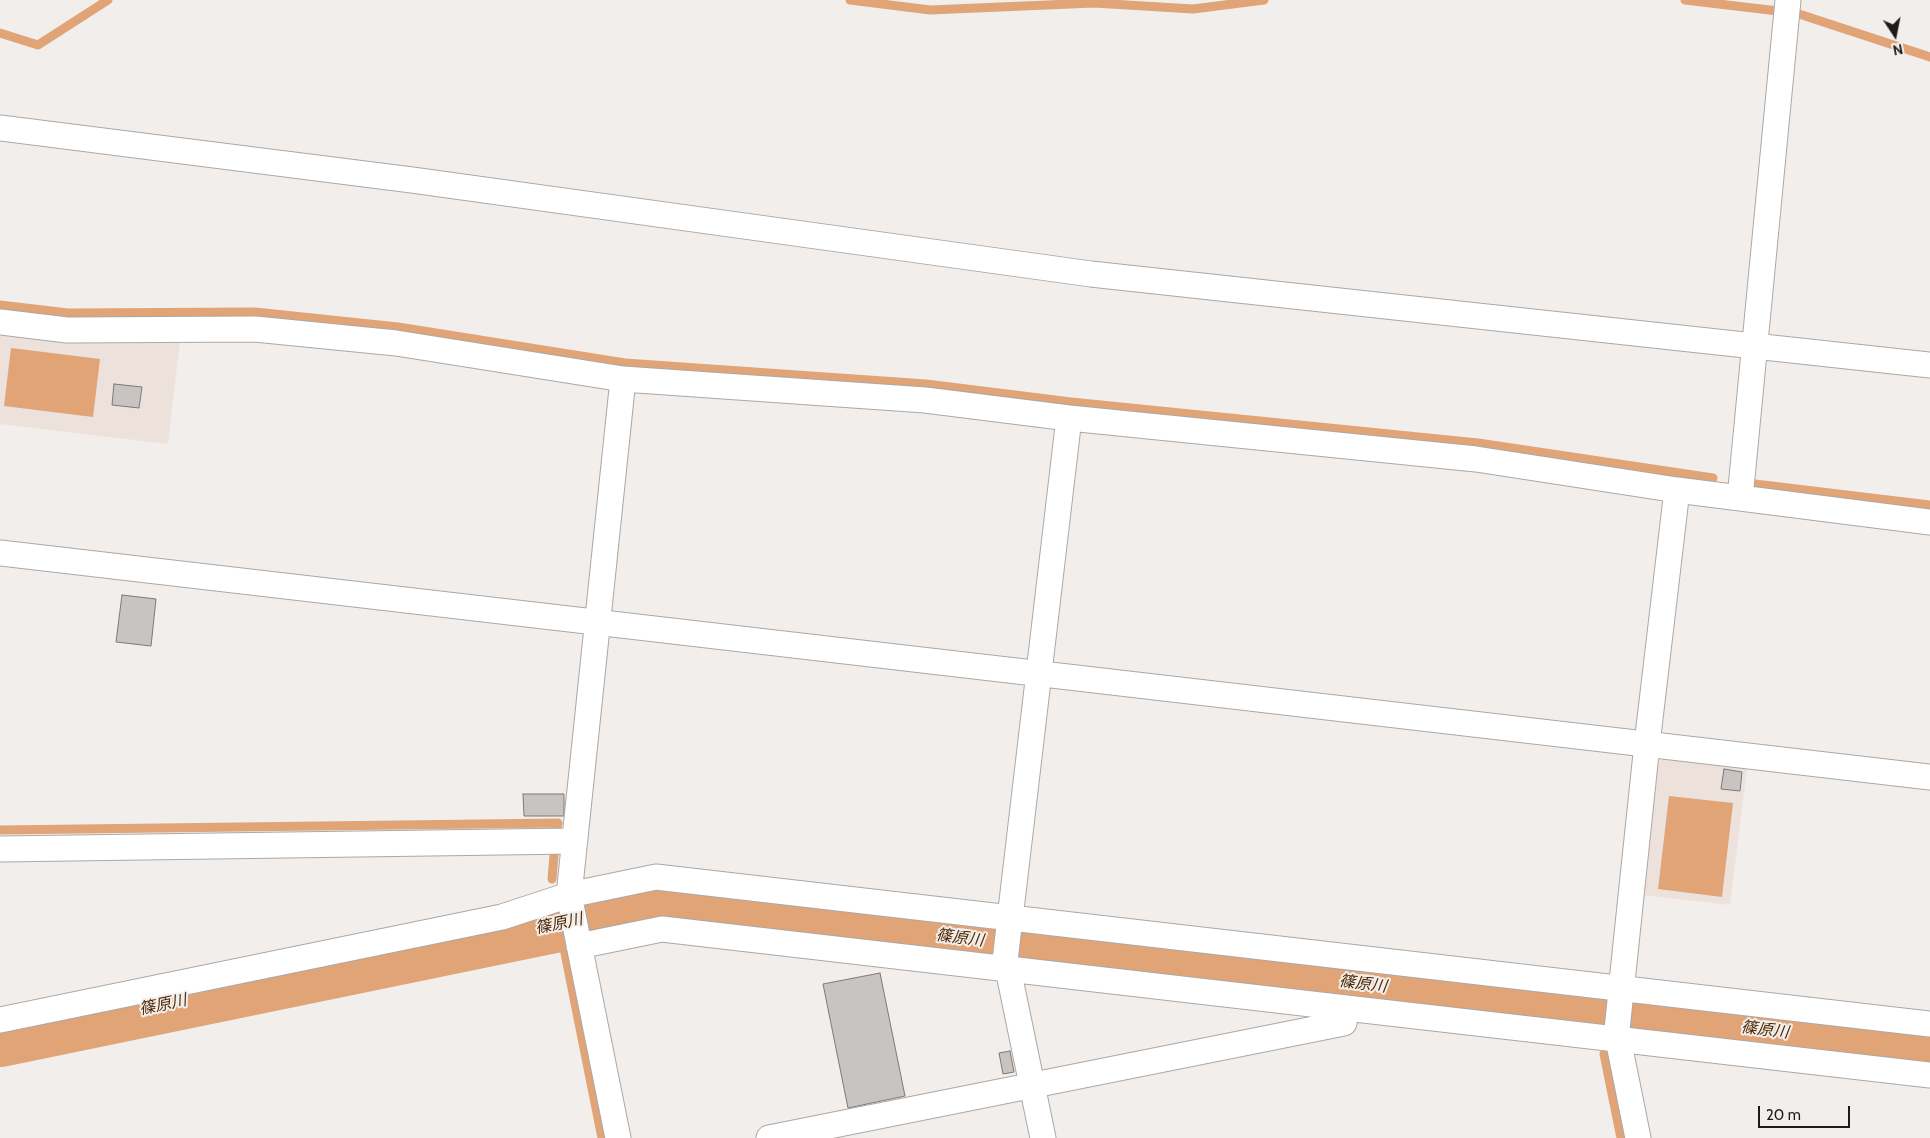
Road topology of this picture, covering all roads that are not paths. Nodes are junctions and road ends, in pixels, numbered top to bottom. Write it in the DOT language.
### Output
graph roads {
  1 [pos="1788,0"];
  2 [pos="0,128"];
  3 [pos="0,322"];
  4 [pos="1754,347"];
  5 [pos="1930,365"];
  6 [pos="623,379"];
  7 [pos="1069,418"];
  8 [pos="1677,490"];
  9 [pos="1740,498"];
  10 [pos="1930,522"];
  11 [pos="0,554"];
  12 [pos="598,623"];
  13 [pos="1038,674"];
  14 [pos="1647,744"];
  15 [pos="1930,777"];
  16 [pos="574,841"];
  17 [pos="0,849"];
  18 [pos="570,900"];
  19 [pos="1009,922"];
  20 [pos="578,942"];
  21 [pos="1006,966"];
  22 [pos="1621,993"];
  23 [pos="1346,1008"];
  24 [pos="0,1020"];
  25 [pos="1930,1024"];
  26 [pos="1617,1036"];
  27 [pos="1930,1075"];
  28 [pos="1032,1086"];
  29 [pos="618,1138"];
  30 [pos="769,1138"];
  31 [pos="1043,1138"];
  32 [pos="1638,1138"];
  1 -- 4 [label="street"];
  2 -- 4 [label="street"];
  3 -- 6 [label="street"];
  4 -- 5 [label="street"];
  4 -- 9 [label="street"];
  6 -- 7 [label="street"];
  6 -- 12 [label="street"];
  7 -- 8 [label="street"];
  7 -- 13 [label="street"];
  8 -- 9 [label="street"];
  8 -- 14 [label="street"];
  9 -- 10 [label="street"];
  11 -- 12 [label="street"];
  12 -- 13 [label="street"];
  12 -- 16 [label="street"];
  13 -- 14 [label="street"];
  13 -- 19 [label="street"];
  14 -- 15 [label="street"];
  14 -- 22 [label="street"];
  16 -- 17 [label="street"];
  16 -- 18 [label="street"];
  18 -- 19 [label="street"];
  18 -- 20 [label="street"];
  18 -- 24 [label="street"];
  19 -- 21 [label="street"];
  19 -- 22 [label="street"];
  20 -- 21 [label="street"];
  20 -- 29 [label="street"];
  21 -- 23 [label="street"];
  21 -- 28 [label="street"];
  22 -- 25 [label="street"];
  22 -- 26 [label="street"];
  23 -- 26 [label="street"];
  23 -- 28 [label="street"];
  26 -- 27 [label="street"];
  26 -- 32 [label="street"];
  28 -- 30 [label="street"];
  28 -- 31 [label="street"];
}
